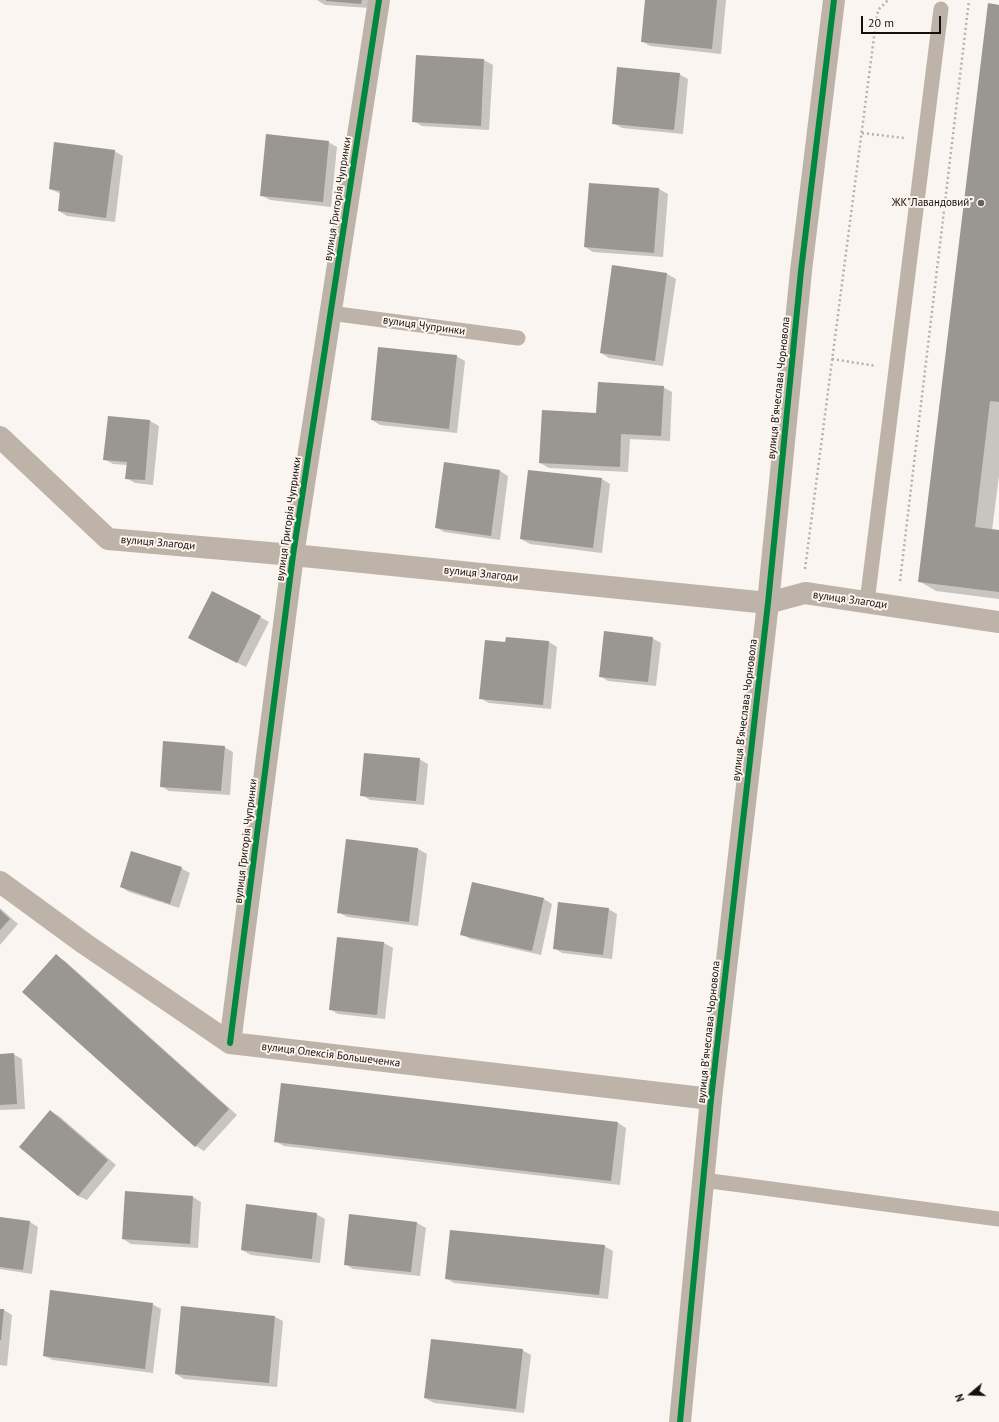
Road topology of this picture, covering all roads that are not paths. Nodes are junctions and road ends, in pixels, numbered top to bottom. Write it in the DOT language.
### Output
graph roads {
  1 [pos="379,0"];
  2 [pos="834,0"];
  3 [pos="941,9"];
  4 [pos="330,313"];
  5 [pos="518,338"];
  6 [pos="0,437"];
  7 [pos="293,555"];
  8 [pos="867,602"];
  9 [pos="768,603"];
  10 [pos="999,622"];
  11 [pos="0,882"];
  12 [pos="230,1043"];
  13 [pos="711,1099"];
  14 [pos="703,1180"];
  15 [pos="999,1219"];
  16 [pos="680,1422"];
  1 -- 4 [label="street, вулиця Григорія Чупринки"];
  2 -- 9 [label="street, вулиця Вʼячеслава Чорновола"];
  3 -- 8 [label="lane"];
  4 -- 5 [label="lane, вулиця Чупринки"];
  4 -- 7 [label="street, вулиця Григорія Чупринки"];
  6 -- 7 [label="street, вулиця Злагоди"];
  7 -- 9 [label="street, вулиця Злагоди"];
  7 -- 12 [label="street, вулиця Григорія Чупринки"];
  8 -- 9 [label="street, вулиця Злагоди"];
  8 -- 10 [label="street, вулиця Злагоди"];
  9 -- 13 [label="street, вулиця Вʼячеслава Чорновола"];
  11 -- 12 [label="street, вулиця Олексія Большеченка"];
  12 -- 13 [label="street, вулиця Олексія Большеченка"];
  13 -- 14 [label="street, вулиця Вʼячеслава Чорновола"];
  14 -- 15 [label="lane"];
  14 -- 16 [label="street, вулиця Вʼячеслава Чорновола"];
}
